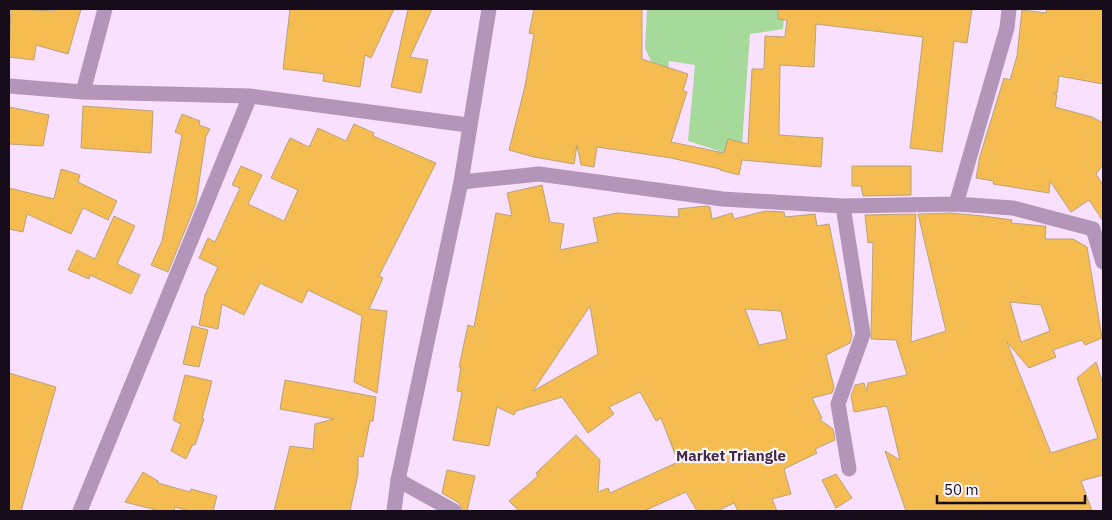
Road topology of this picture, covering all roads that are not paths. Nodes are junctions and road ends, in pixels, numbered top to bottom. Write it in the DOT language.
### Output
graph roads {
  1 [pos="104,9"];
  2 [pos="489,9"];
  3 [pos="1009,9"];
  4 [pos="9,86"];
  5 [pos="83,92"];
  6 [pos="250,96"];
  7 [pos="468,125"];
  8 [pos="461,182"];
  9 [pos="956,204"];
  10 [pos="843,206"];
  11 [pos="1098,224"];
  12 [pos="1103,262"];
  13 [pos="849,469"];
  14 [pos="398,480"];
  15 [pos="80,511"];
  16 [pos="394,511"];
  17 [pos="454,511"];
  1 -- 5 [label="street"];
  2 -- 7 [label="street"];
  3 -- 9 [label="street"];
  4 -- 5 [label="street"];
  5 -- 6 [label="street"];
  6 -- 7 [label="street"];
  6 -- 15 [label="street"];
  7 -- 8 [label="street"];
  8 -- 10 [label="street"];
  8 -- 14 [label="street"];
  9 -- 10 [label="street"];
  9 -- 11 [label="street"];
  10 -- 13 [label="street"];
  11 -- 12 [label="street"];
  14 -- 16 [label="street"];
  14 -- 17 [label="street"];
}
